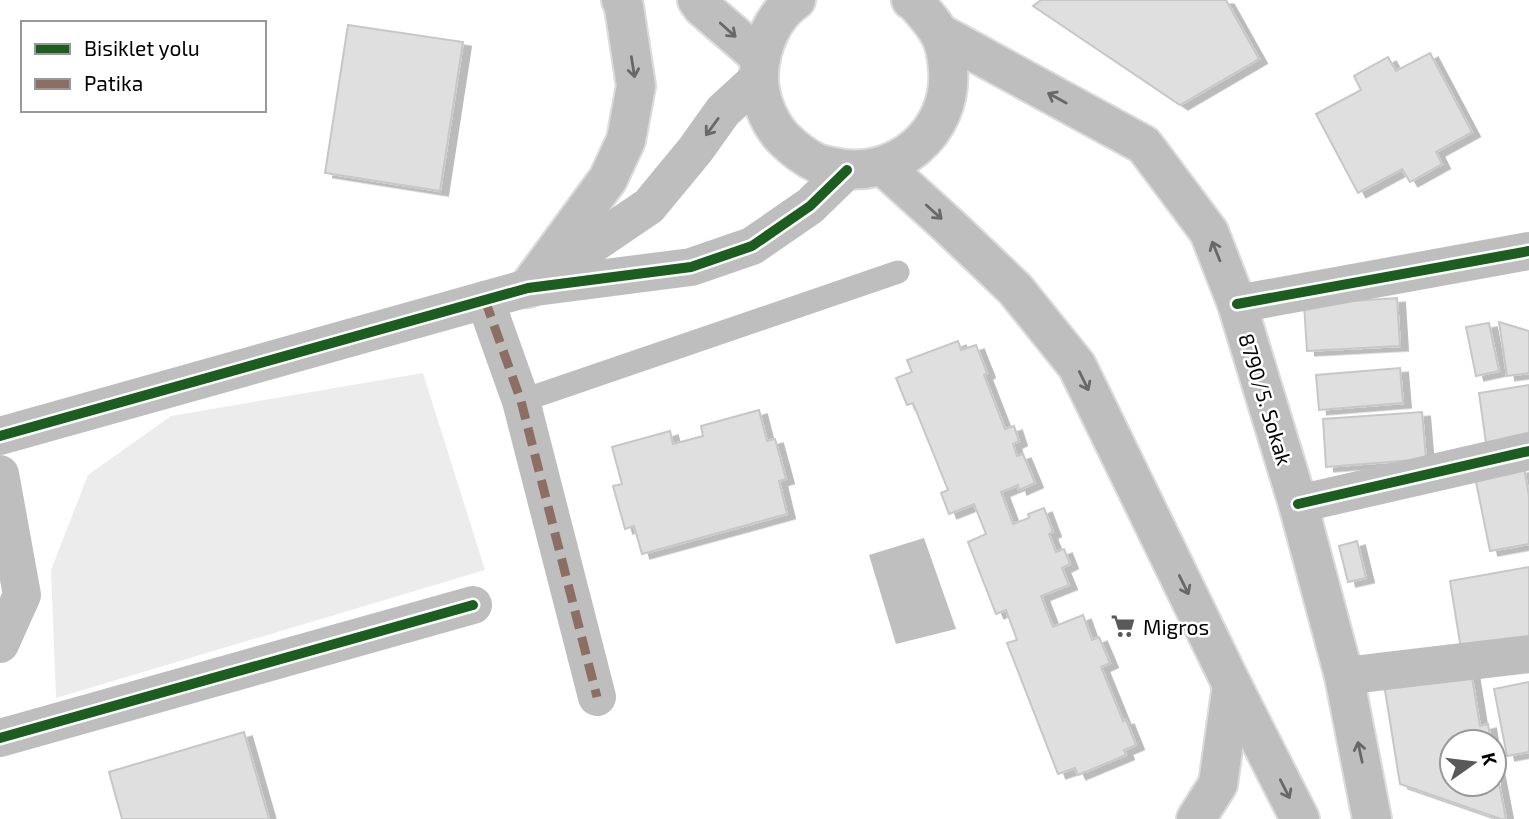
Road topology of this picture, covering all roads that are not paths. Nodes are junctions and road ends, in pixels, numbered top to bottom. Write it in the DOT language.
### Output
graph roads {
  1 [pos="621,0"];
  2 [pos="697,0"];
  3 [pos="796,0"];
  4 [pos="911,0"];
  5 [pos="939,33"];
  6 [pos="760,68"];
  7 [pos="865,168"];
  8 [pos="1529,251"];
  9 [pos="898,272"];
  10 [pos="528,288"];
  11 [pos="485,300"];
  12 [pos="1237,304"];
  13 [pos="521,401"];
  14 [pos="0,436"];
  15 [pos="1529,451"];
  16 [pos="0,474"];
  17 [pos="1298,504"];
  18 [pos="473,605"];
  19 [pos="0,644"];
  20 [pos="1529,654"];
  21 [pos="1344,676"];
  22 [pos="1232,685"];
  23 [pos="597,697"];
  24 [pos="0,738"];
  25 [pos="1196,819"];
  26 [pos="1300,819"];
  27 [pos="1372,819"];
  1 -- 10 [label="street, one-way"];
  2 -- 6 [label="street, one-way"];
  3 -- 6 [label="street"];
  4 -- 5 [label="street, 8790/5. Sokak"];
  5 -- 7 [label="street, 8790/5. Sokak"];
  12 -- 5 [label="street, 8790/5. Sokak, one-way"];
  6 -- 7 [label="street"];
  6 -- 10 [label="street, one-way"];
  7 -- 10 [label="street, 8790/5. Sokak"];
  7 -- 22 [label="street, one-way"];
  8 -- 12 [label="street"];
  9 -- 13 [label="lane"];
  10 -- 11 [label="street"];
  11 -- 13 [label="street"];
  11 -- 14 [label="street"];
  12 -- 17 [label="street, 8790/5. Sokak"];
  13 -- 23 [label="street"];
  15 -- 17 [label="street"];
  16 -- 19 [label="street"];
  17 -- 21 [label="street, 8790/5. Sokak"];
  18 -- 24 [label="street"];
  20 -- 21 [label="street"];
  27 -- 21 [label="street, 8790/5. Sokak, one-way"];
  22 -- 25 [label="street"];
  22 -- 26 [label="street, one-way"];
}
